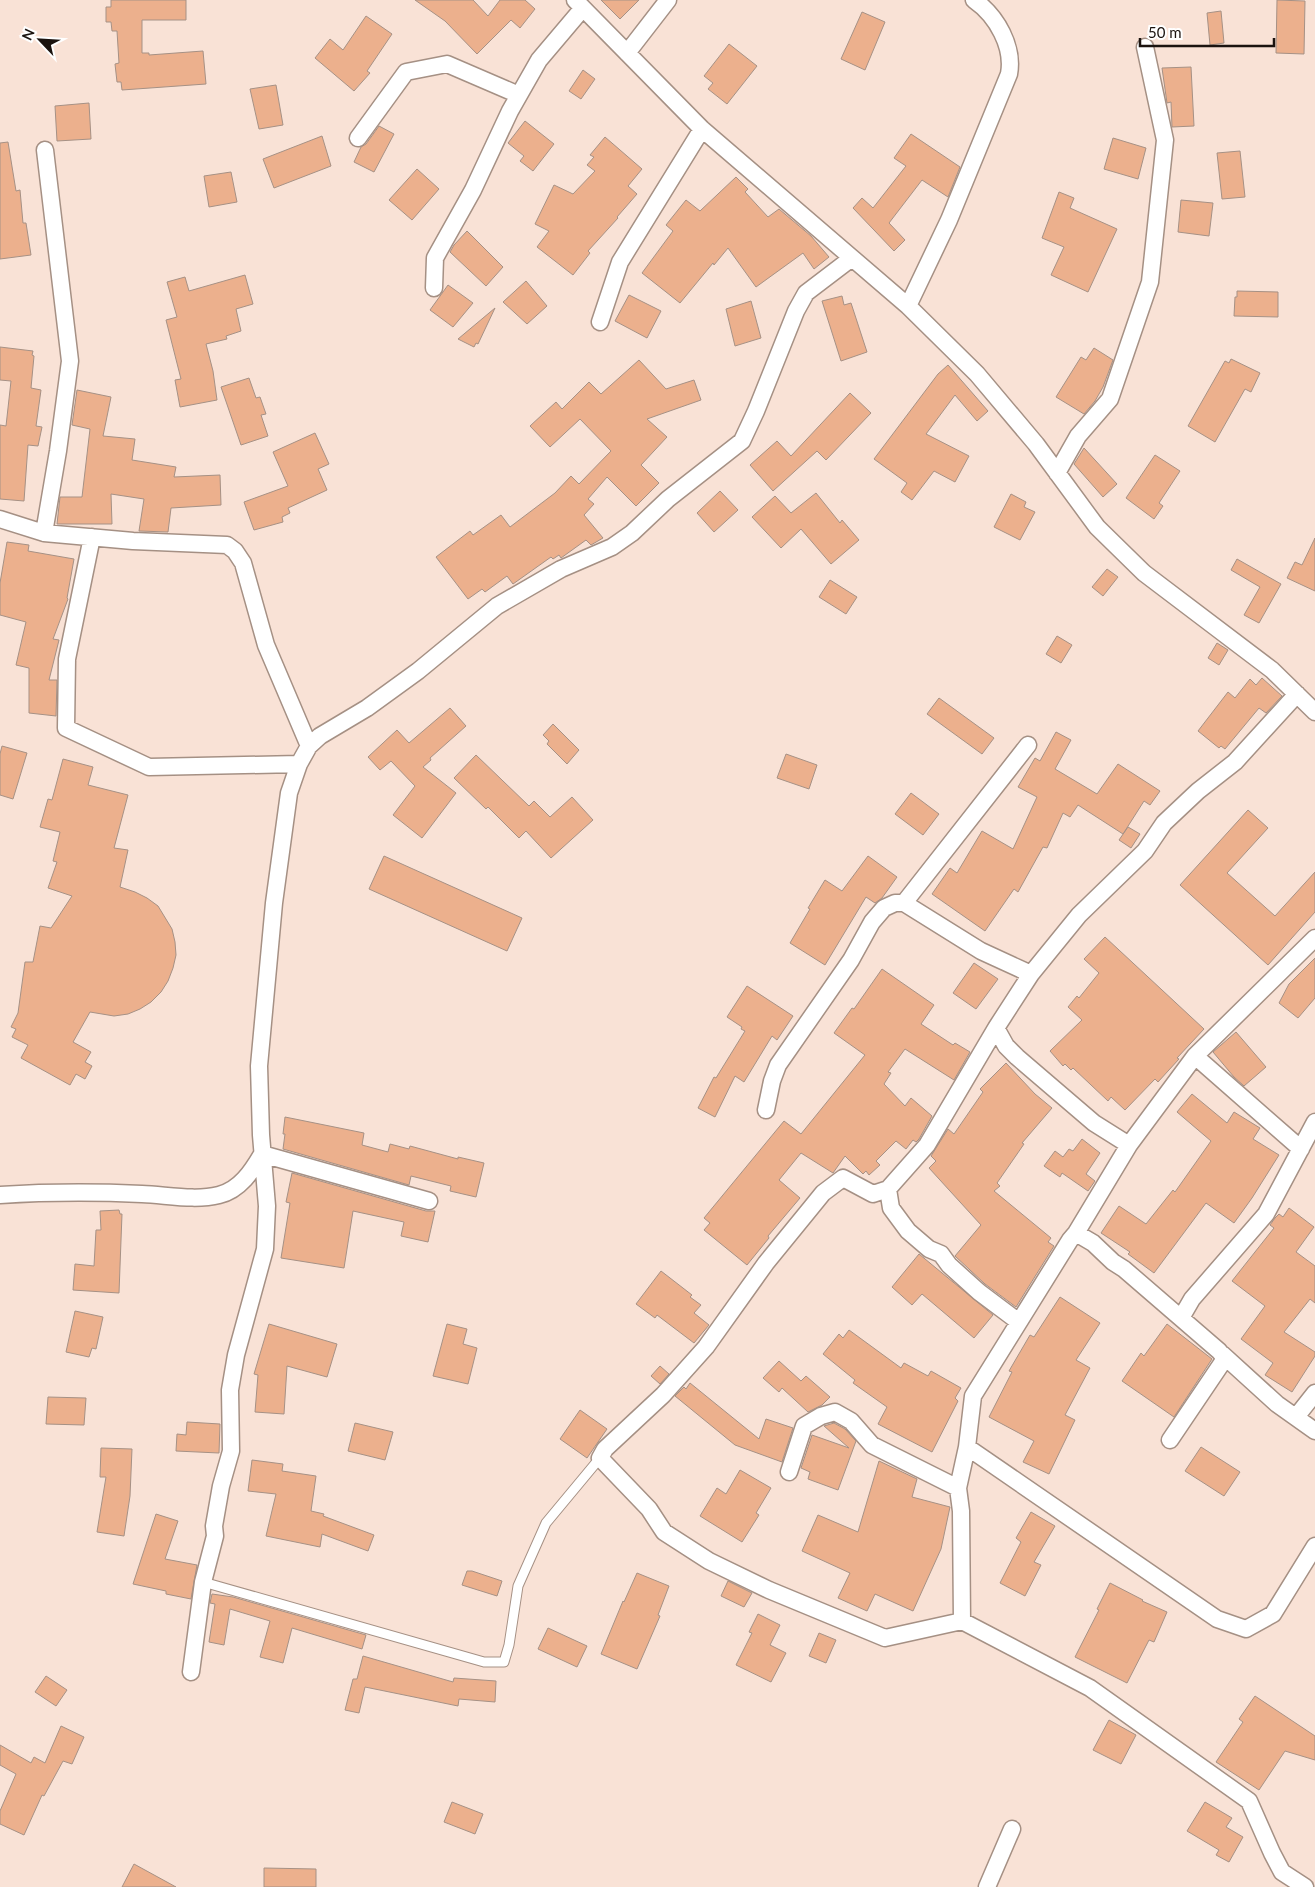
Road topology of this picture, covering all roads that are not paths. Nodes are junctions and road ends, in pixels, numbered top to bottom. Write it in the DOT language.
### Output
graph roads {
  1 [pos="668,0"];
  2 [pos="974,0"];
  3 [pos="579,4"];
  4 [pos="1145,47"];
  5 [pos="627,53"];
  6 [pos="519,95"];
  7 [pos="702,130"];
  8 [pos="358,138"];
  9 [pos="46,150"];
  10 [pos="852,258"];
  11 [pos="434,288"];
  12 [pos="908,306"];
  13 [pos="600,322"];
  14 [pos="1057,473"];
  15 [pos="0,519"];
  16 [pos="44,533"];
  17 [pos="92,537"];
  18 [pos="1297,694"];
  19 [pos="1315,712"];
  20 [pos="1028,745"];
  21 [pos="309,746"];
  22 [pos="299,764"];
  23 [pos="904,903"];
  24 [pos="1315,938"];
  25 [pos="1032,974"];
  26 [pos="996,1028"];
  27 [pos="1195,1056"];
  28 [pos="766,1110"];
  29 [pos="1315,1122"];
  30 [pos="1129,1145"];
  31 [pos="1301,1149"];
  32 [pos="262,1154"];
  33 [pos="888,1190"];
  34 [pos="0,1195"];
  35 [pos="429,1201"];
  36 [pos="1076,1233"];
  37 [pos="1181,1318"];
  38 [pos="1019,1322"];
  39 [pos="1222,1354"];
  40 [pos="1315,1393"];
  41 [pos="1296,1417"];
  42 [pos="1315,1431"];
  43 [pos="1170,1440"];
  44 [pos="968,1447"];
  45 [pos="600,1458"];
  46 [pos="789,1472"];
  47 [pos="958,1488"];
  48 [pos="1315,1546"];
  49 [pos="204,1582"];
  50 [pos="962,1621"];
  51 [pos="191,1672"];
  52 [pos="1012,1829"];
  53 [pos="987,1887"];
  54 [pos="1305,1887"];
  1 -- 5 [label="street"];
  2 -- 12 [label="street"];
  3 -- 5 [label="street"];
  3 -- 6 [label="street"];
  4 -- 14 [label="street"];
  5 -- 7 [label="street"];
  6 -- 8 [label="street"];
  6 -- 11 [label="street"];
  7 -- 10 [label="street"];
  7 -- 13 [label="street"];
  9 -- 16 [label="street"];
  10 -- 12 [label="street"];
  10 -- 21 [label="street"];
  12 -- 14 [label="street"];
  14 -- 18 [label="street"];
  15 -- 16 [label="street"];
  16 -- 17 [label="street"];
  17 -- 21 [label="street"];
  17 -- 22 [label="street"];
  18 -- 19 [label="street"];
  18 -- 25 [label="street"];
  20 -- 23 [label="street"];
  21 -- 22 [label="street"];
  22 -- 32 [label="street"];
  23 -- 25 [label="street"];
  23 -- 28 [label="street"];
  24 -- 27 [label="street"];
  25 -- 26 [label="street"];
  26 -- 30 [label="street"];
  26 -- 33 [label="street"];
  27 -- 30 [label="street"];
  27 -- 31 [label="street"];
  29 -- 31 [label="street"];
  30 -- 36 [label="street"];
  31 -- 37 [label="street"];
  32 -- 34 [label="street"];
  32 -- 35 [label="street"];
  32 -- 49 [label="street"];
  33 -- 38 [label="street"];
  33 -- 45 [label="street"];
  36 -- 37 [label="street"];
  36 -- 38 [label="street"];
  37 -- 39 [label="street"];
  38 -- 44 [label="street"];
  39 -- 41 [label="street"];
  39 -- 43 [label="street"];
  40 -- 41 [label="street"];
  41 -- 42 [label="street"];
  44 -- 47 [label="street"];
  44 -- 48 [label="street"];
  45 -- 49 [label="lane"];
  45 -- 50 [label="street"];
  46 -- 47 [label="street"];
  47 -- 50 [label="street"];
  49 -- 51 [label="street"];
  50 -- 54 [label="street"];
  52 -- 53 [label="street"];
}
